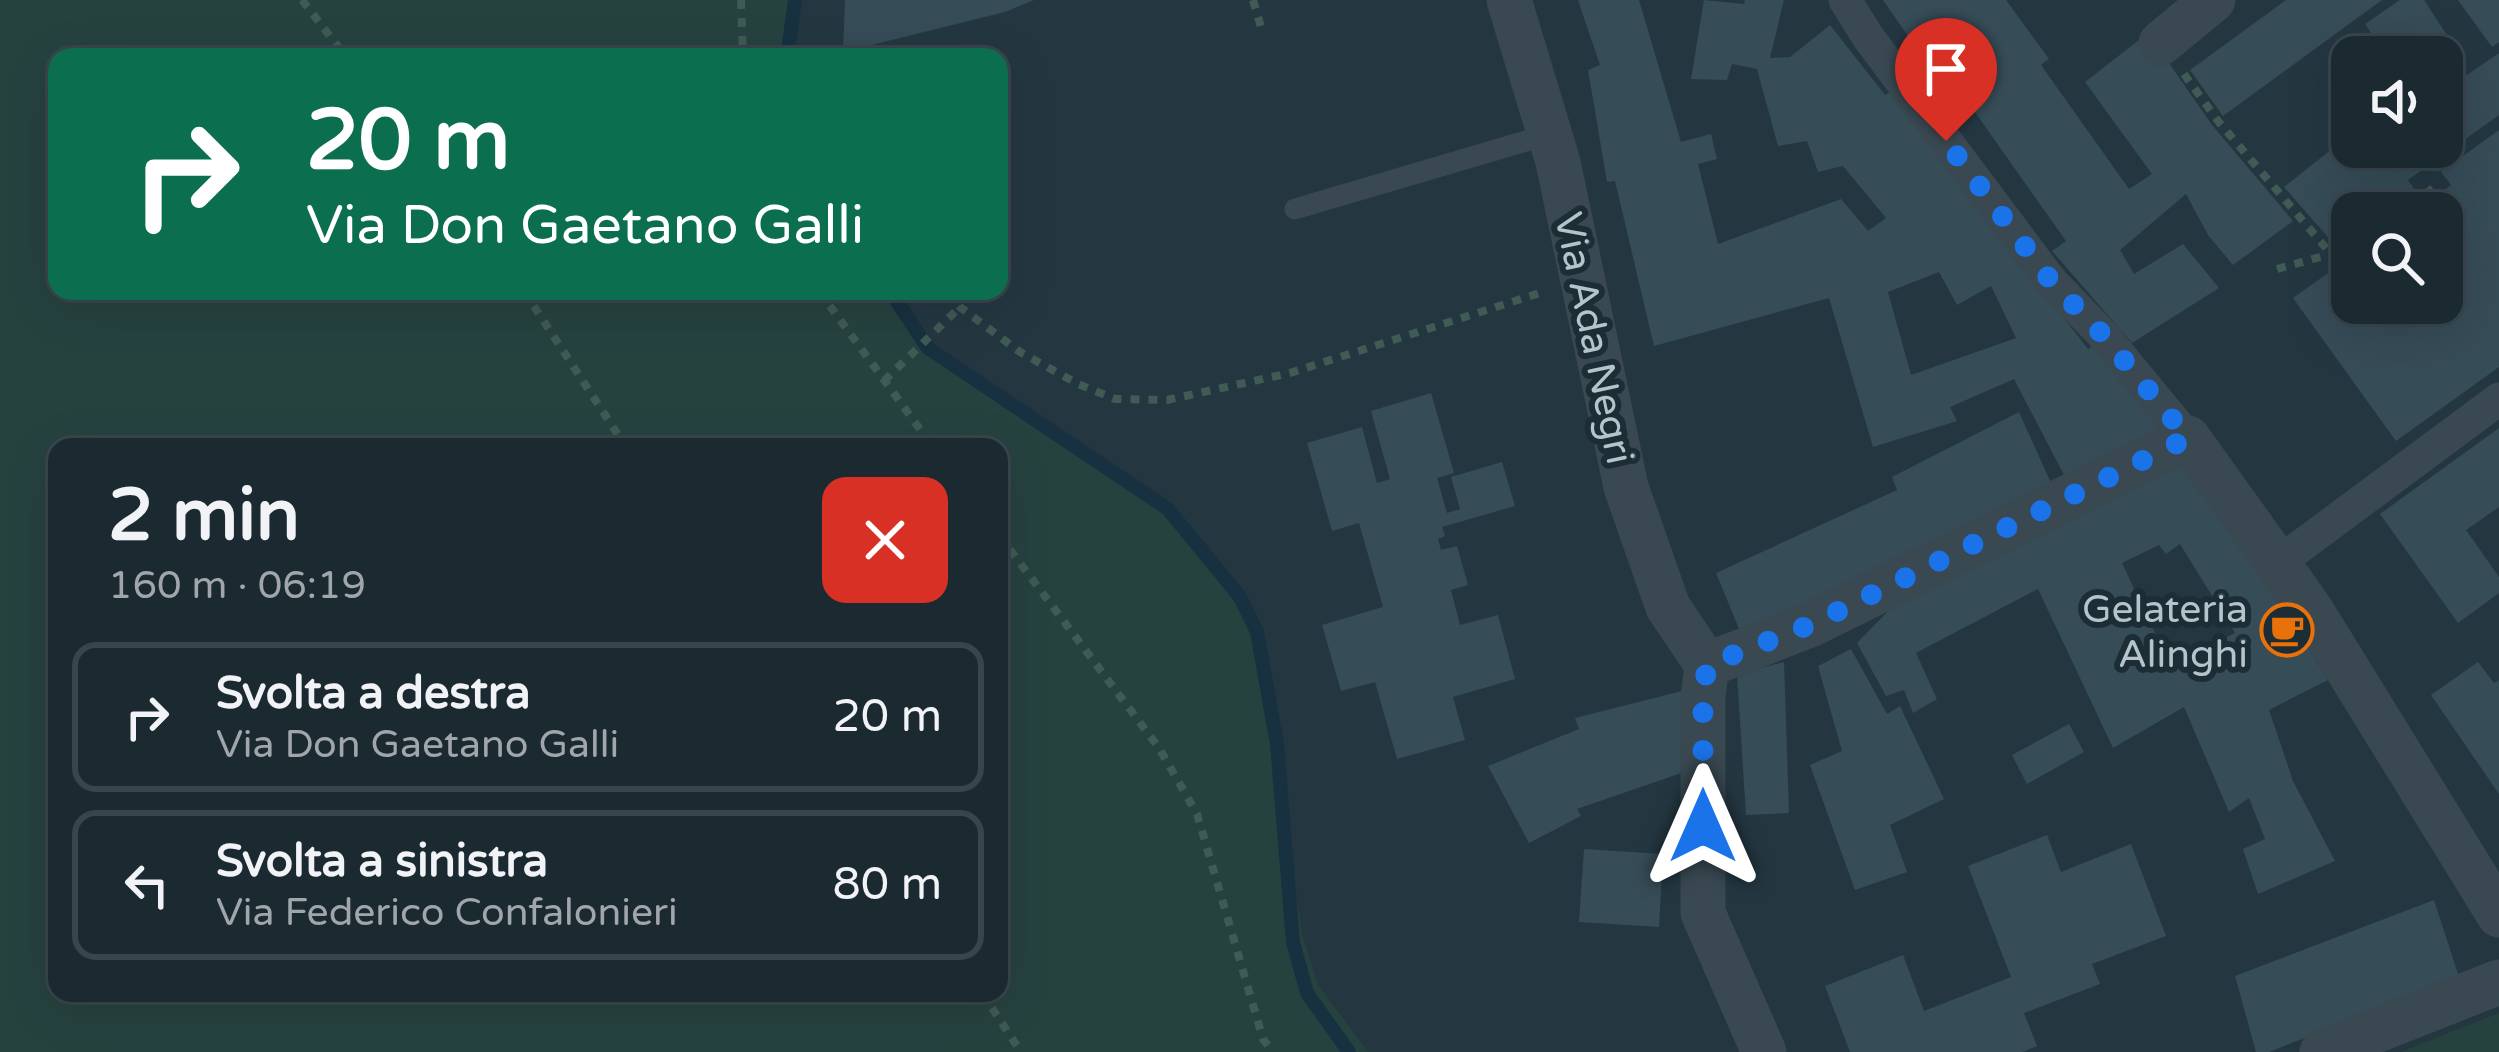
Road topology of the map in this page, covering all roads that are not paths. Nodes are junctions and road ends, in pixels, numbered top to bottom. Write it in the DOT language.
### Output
graph roads {
  1 [pos="1509,0"];
  2 [pos="1845,0"];
  3 [pos="2213,0"];
  4 [pos="2161,43"];
  5 [pos="1550,134"];
  6 [pos="1295,208"];
  7 [pos="2499,399"];
  8 [pos="2188,438"];
  9 [pos="2278,563"];
  10 [pos="1707,665"];
  11 [pos="2499,915"];
  12 [pos="2499,982"];
  13 [pos="1764,1052"];
  14 [pos="2322,1052"];
  1 -- 5 [label="street, Via Ada Negri"];
  2 -- 8 [label="street"];
  3 -- 4 [label="street"];
  5 -- 6 [label="lane"];
  5 -- 10 [label="street, Via Ada Negri"];
  7 -- 9 [label="street"];
  8 -- 9 [label="street"];
  8 -- 10 [label="street"];
  9 -- 11 [label="street"];
  10 -- 13 [label="street"];
  12 -- 14 [label="street"];
}
